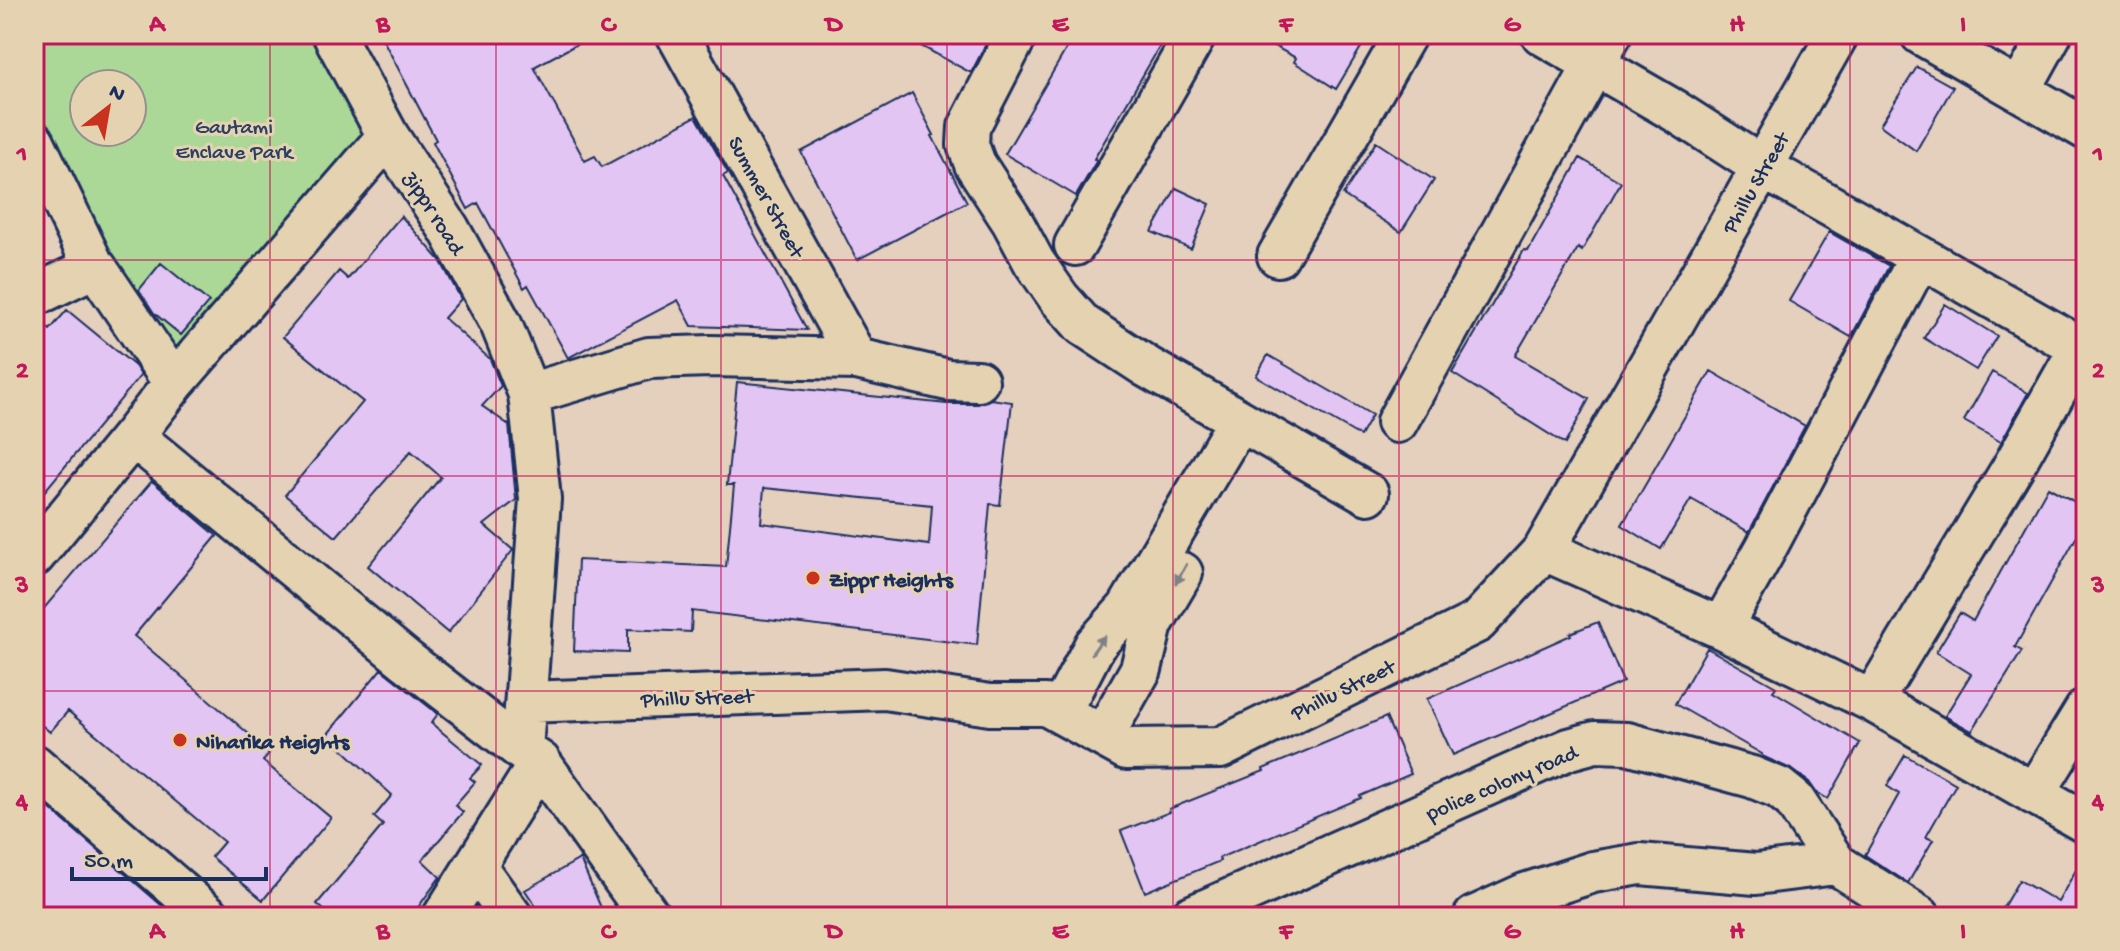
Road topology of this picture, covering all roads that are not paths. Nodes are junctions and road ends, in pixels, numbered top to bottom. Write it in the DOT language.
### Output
graph roads {
  1 [pos="333,34"];
  2 [pos="677,34"];
  3 [pos="1017,34"];
  4 [pos="1196,34"];
  5 [pos="1406,34"];
  6 [pos="1542,34"];
  7 [pos="1838,34"];
  8 [pos="1921,34"];
  9 [pos="2051,34"];
  10 [pos="1603,49"];
  11 [pos="2020,90"];
  12 [pos="2086,129"];
  13 [pos="388,136"];
  14 [pos="34,142"];
  15 [pos="1762,167"];
  16 [pos="1075,245"];
  17 [pos="1278,256"];
  18 [pos="1920,257"];
  19 [pos="94,267"];
  20 [pos="34,296"];
  21 [pos="2083,349"];
  22 [pos="857,359"];
  23 [pos="978,381"];
  24 [pos="174,383"];
  25 [pos="529,394"];
  26 [pos="1397,422"];
  27 [pos="1251,428"];
  28 [pos="133,436"];
  29 [pos="1368,494"];
  30 [pos="1544,550"];
  31 [pos="34,556"];
  32 [pos="1721,628"];
  33 [pos="1872,701"];
  34 [pos="526,702"];
  35 [pos="2086,709"];
  36 [pos="1060,712"];
  37 [pos="1103,736"];
  38 [pos="531,756"];
  39 [pos="34,765"];
  40 [pos="2034,794"];
  41 [pos="2086,823"];
  42 [pos="1836,864"];
  43 [pos="476,867"];
  44 [pos="210,917"];
  45 [pos="443,917"];
  46 [pos="512,917"];
  47 [pos="650,917"];
  48 [pos="1190,917"];
  49 [pos="1474,917"];
  50 [pos="1920,917"];
  1 -- 13 [label="street, zippr road"];
  2 -- 22 [label="street, Summer Street"];
  3 -- 27 [label="street"];
  4 -- 16 [label="street"];
  5 -- 17 [label="street"];
  6 -- 10 [label="street"];
  7 -- 15 [label="street, Phillu Street"];
  8 -- 11 [label="street"];
  9 -- 11 [label="street"];
  10 -- 15 [label="street"];
  10 -- 26 [label="street"];
  11 -- 12 [label="street"];
  13 -- 24 [label="street"];
  13 -- 25 [label="street, zippr road"];
  14 -- 19 [label="street"];
  15 -- 18 [label="street"];
  15 -- 30 [label="street, Phillu Street"];
  18 -- 21 [label="street"];
  18 -- 32 [label="street"];
  19 -- 20 [label="street"];
  19 -- 24 [label="street"];
  21 -- 33 [label="street"];
  22 -- 23 [label="street"];
  22 -- 25 [label="street"];
  24 -- 28 [label="street"];
  25 -- 34 [label="street, zippr road"];
  27 -- 29 [label="street"];
  36 -- 27 [label="street, one-way"];
  27 -- 37 [label="street, one-way"];
  28 -- 31 [label="street"];
  28 -- 38 [label="street"];
  30 -- 32 [label="street"];
  30 -- 37 [label="street, Phillu Street"];
  32 -- 33 [label="street"];
  33 -- 40 [label="street"];
  34 -- 36 [label="street, Phillu Street"];
  34 -- 38 [label="street, zippr road"];
  35 -- 40 [label="street"];
  36 -- 37 [label="street, Phillu Street"];
  38 -- 43 [label="street"];
  38 -- 47 [label="street"];
  39 -- 44 [label="street"];
  40 -- 41 [label="street"];
  42 -- 48 [label="street, police colony road"];
  42 -- 49 [label="street"];
  42 -- 50 [label="street, police colony road"];
  43 -- 45 [label="street"];
  43 -- 46 [label="street"];
}
